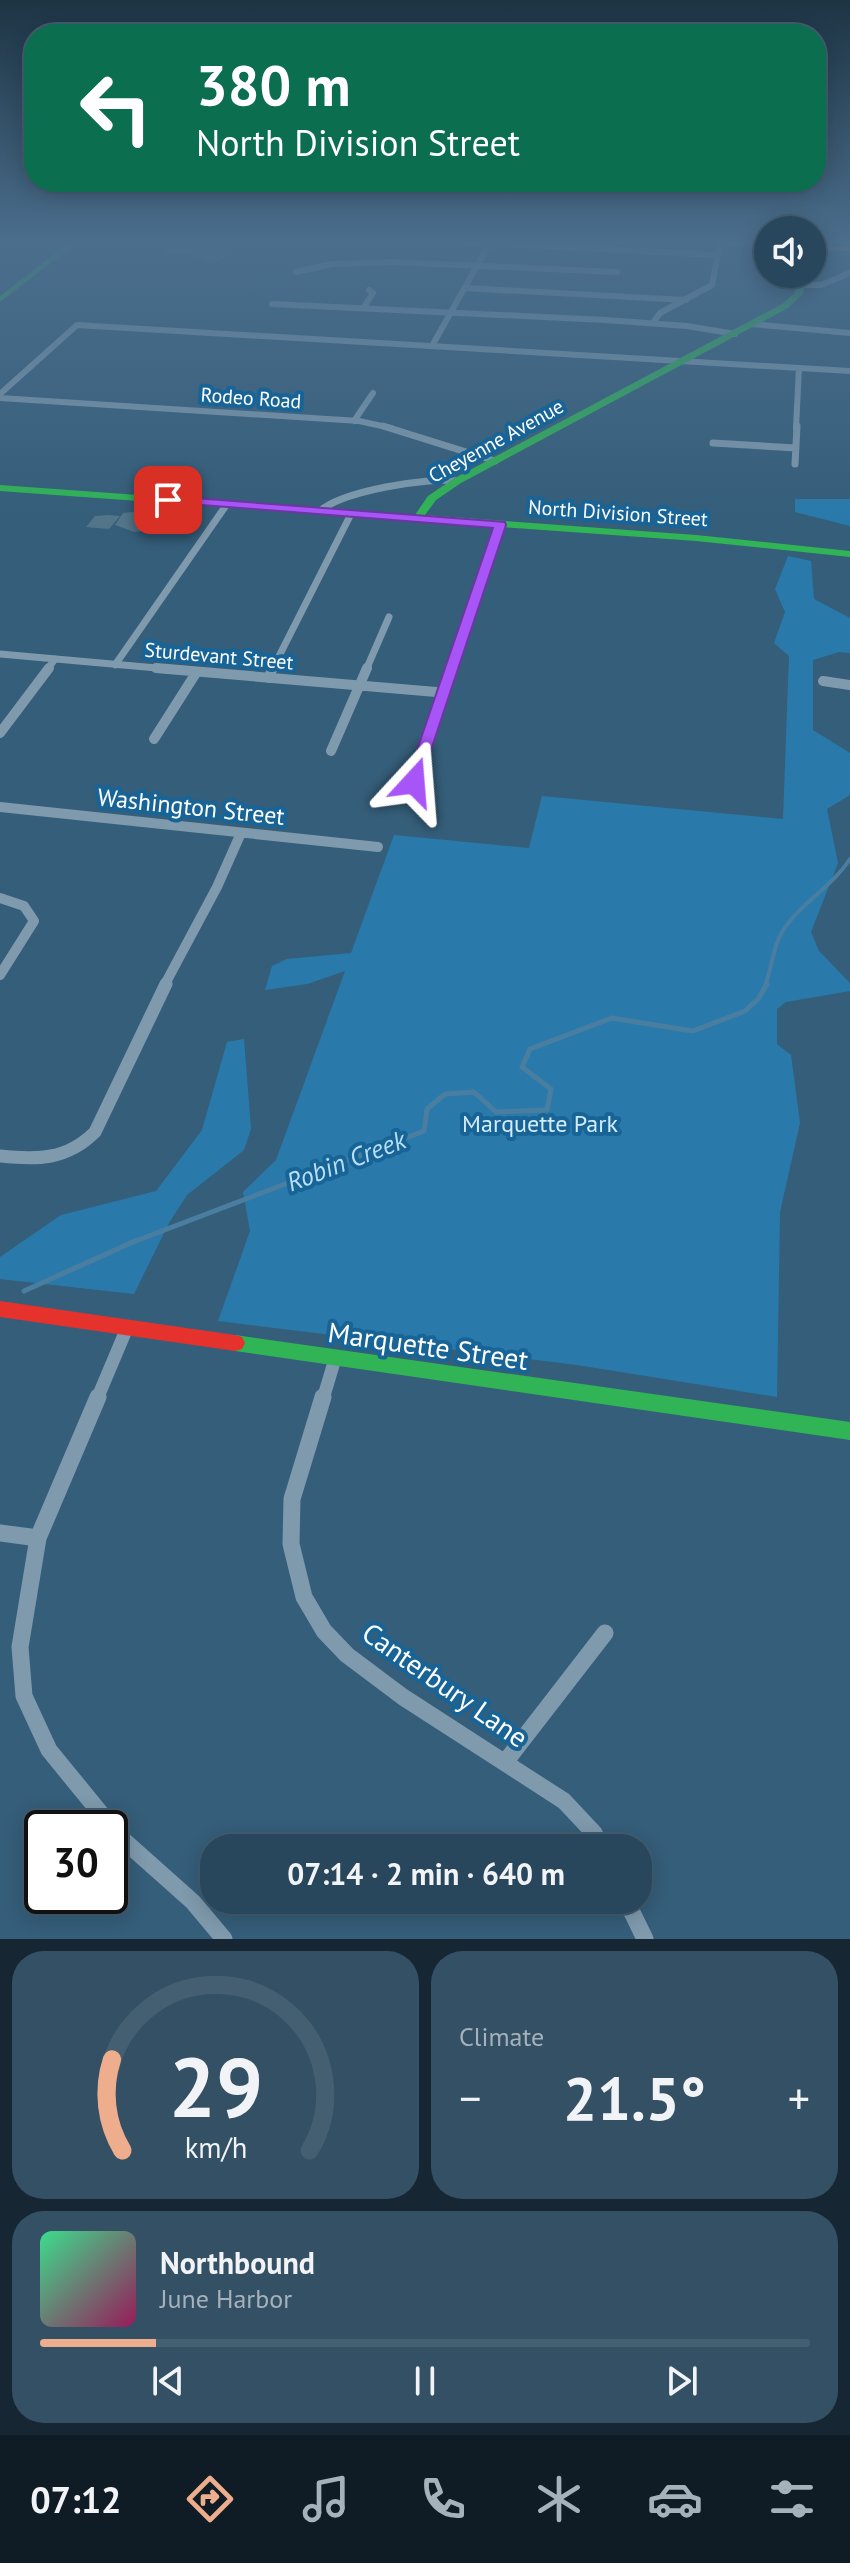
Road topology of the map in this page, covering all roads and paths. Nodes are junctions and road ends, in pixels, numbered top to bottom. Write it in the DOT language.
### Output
graph roads {
  1 [pos="69,332"];
  2 [pos="204,332"];
  3 [pos="440,332"];
  4 [pos="724,332"];
  5 [pos="735,334"];
  6 [pos="432,346"];
  7 [pos="685,361"];
  8 [pos="799,368"];
  9 [pos="850,371"];
  10 [pos="373,393"];
  11 [pos="0,396"];
  12 [pos="354,421"];
  13 [pos="713,443"];
  14 [pos="796,448"];
  15 [pos="495,461"];
  16 [pos="795,464"];
  17 [pos="457,481"];
  18 [pos="0,488"];
  19 [pos="227,504"];
  20 [pos="320,511"];
  21 [pos="351,514"];
  22 [pos="418,518"];
  23 [pos="500,525"];
  24 [pos="850,554"];
  25 [pos="389,617"];
  26 [pos="0,654"];
  27 [pos="55,659"];
  28 [pos="115,665"];
  29 [pos="196,673"];
  30 [pos="268,678"];
  31 [pos="823,681"];
  32 [pos="850,685"];
  33 [pos="360,686"];
  34 [pos="436,692"];
  35 [pos="1,729"];
  36 [pos="154,739"];
  37 [pos="331,751"];
  38 [pos="414,782"];
  39 [pos="0,807"];
  40 [pos="241,833"];
  41 [pos="378,847"];
  42 [pos="0,898"];
  43 [pos="1,974"];
  44 [pos="0,1156"];
  45 [pos="0,1309"];
  46 [pos="127,1328"];
  47 [pos="335,1359"];
  48 [pos="850,1431"];
  49 [pos="0,1533"];
  50 [pos="38,1538"];
  51 [pos="605,1633"];
  52 [pos="506,1761"];
  53 [pos="594,1834"];
  54 [pos="633,1914"];
  55 [pos="224,1939"];
  56 [pos="645,1939"];
  1 -- 11 [label="street"];
  2 -- 6 [label="street"];
  3 -- 6 [label="street"];
  4 -- 5 [label="street"];
  5 -- 7 [label="street, Cheyenne Avenue"];
  6 -- 7 [label="street"];
  7 -- 8 [label="street"];
  7 -- 15 [label="street, Cheyenne Avenue"];
  8 -- 9 [label="street"];
  8 -- 14 [label="street"];
  10 -- 12 [label="street"];
  11 -- 12 [label="street, Rodeo Road"];
  12 -- 15 [label="street, Rodeo Road"];
  13 -- 14 [label="street"];
  14 -- 16 [label="street"];
  15 -- 17 [label="street, Cheyenne Avenue"];
  17 -- 20 [label="street"];
  17 -- 22 [label="street, Cheyenne Avenue"];
  18 -- 19 [label="street, North Division Street"];
  19 -- 20 [label="street, North Division Street"];
  19 -- 28 [label="street"];
  20 -- 21 [label="street, North Division Street"];
  21 -- 22 [label="street, North Division Street"];
  21 -- 30 [label="street"];
  22 -- 23 [label="street, North Division Street"];
  23 -- 24 [label="street, North Division Street"];
  23 -- 38 [label="street"];
  25 -- 33 [label="street"];
  26 -- 27 [label="street, Sturdevant Street"];
  27 -- 28 [label="street, Sturdevant Street"];
  27 -- 35 [label="street"];
  28 -- 29 [label="street, Sturdevant Street"];
  29 -- 30 [label="street, Sturdevant Street"];
  29 -- 36 [label="street"];
  30 -- 33 [label="street, Sturdevant Street"];
  31 -- 32 [label="street"];
  33 -- 34 [label="street, Sturdevant Street"];
  33 -- 37 [label="street"];
  39 -- 40 [label="street, Washington Street"];
  40 -- 41 [label="street, Washington Street"];
  40 -- 44 [label="street"];
  42 -- 43 [label="street"];
  45 -- 46 [label="street, Marquette Street"];
  46 -- 47 [label="street, Marquette Street"];
  46 -- 50 [label="street"];
  47 -- 48 [label="street, Marquette Street"];
  47 -- 52 [label="street, Canterbury Lane"];
  49 -- 50 [label="street"];
  50 -- 55 [label="street"];
  51 -- 52 [label="street"];
  52 -- 53 [label="street, Canterbury Lane"];
  54 -- 56 [label="street"];
}
